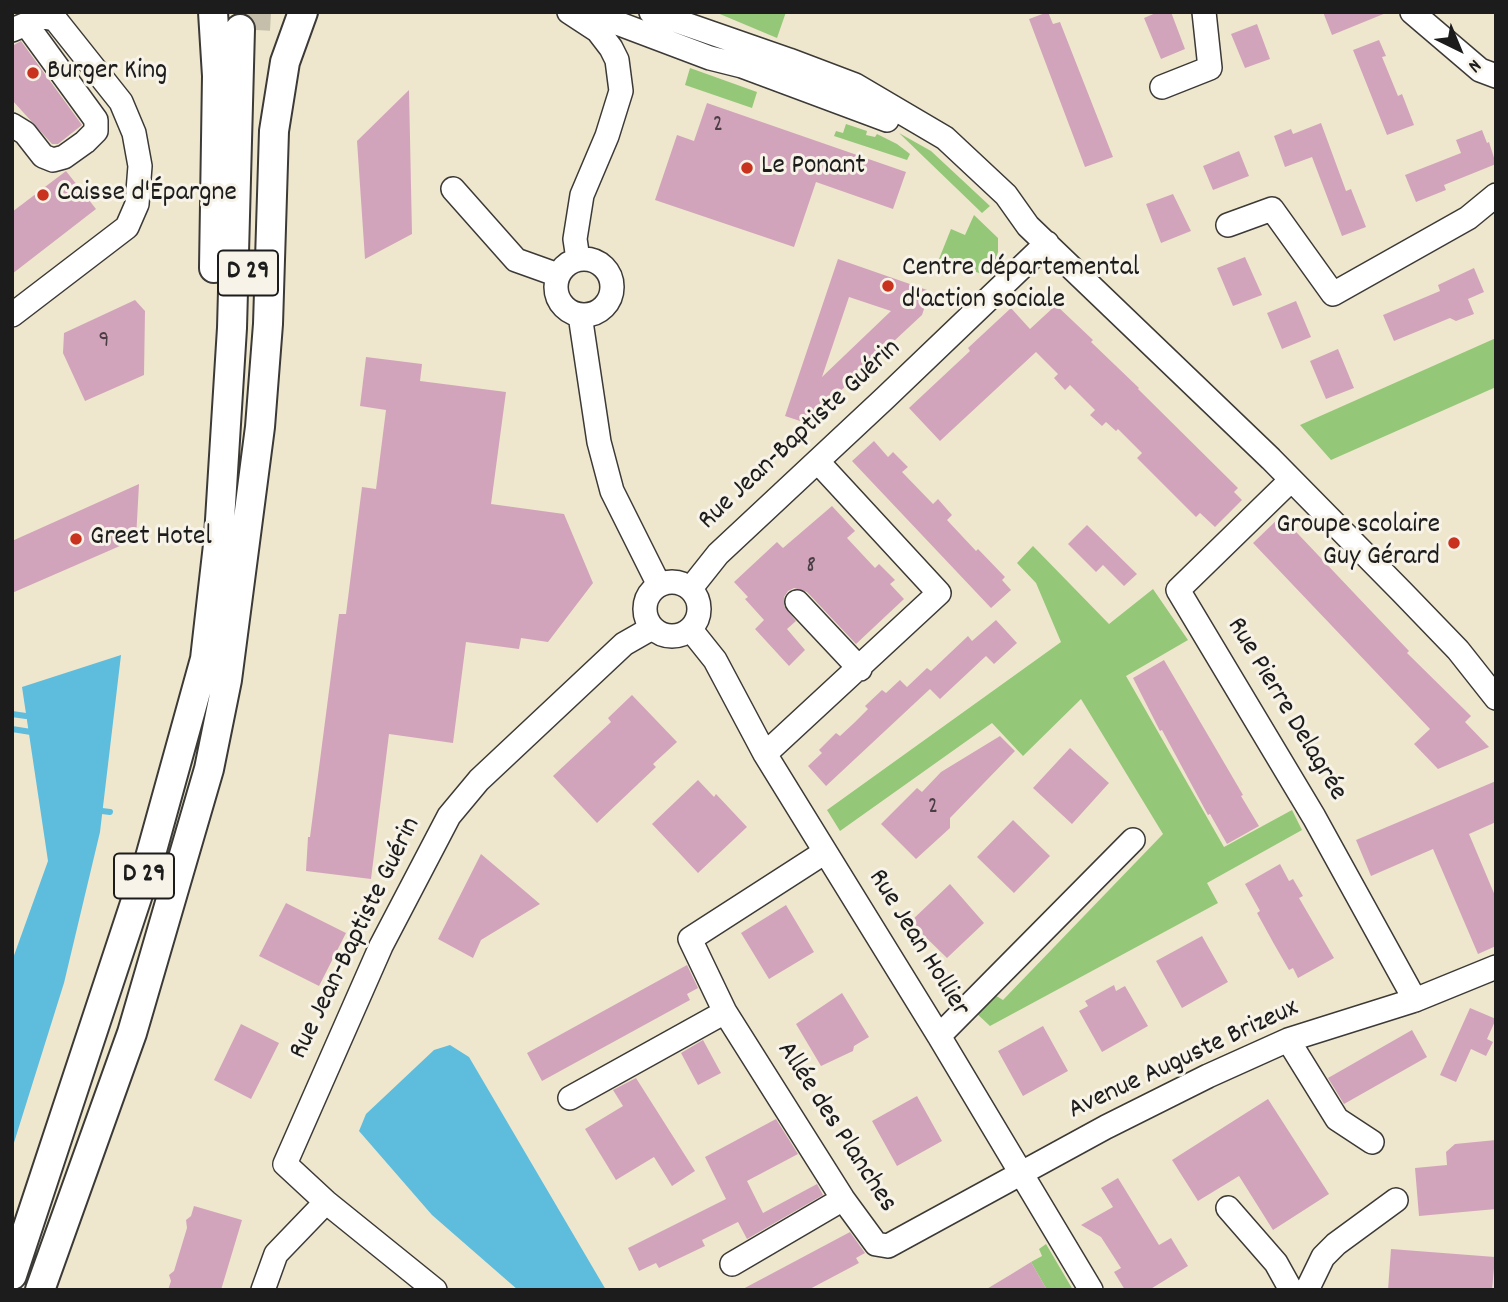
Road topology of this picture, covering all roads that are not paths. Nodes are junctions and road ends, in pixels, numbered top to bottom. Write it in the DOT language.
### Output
graph roads {
  1 [pos="213,12"];
  2 [pos="303,12"];
  3 [pos="569,12"];
  4 [pos="588,12"];
  5 [pos="651,12"];
  6 [pos="1204,12"];
  7 [pos="1412,12"];
  8 [pos="19,27"];
  9 [pos="1496,76"];
  10 [pos="1162,87"];
  11 [pos="12,125"];
  12 [pos="453,189"];
  13 [pos="1496,195"];
  14 [pos="1228,225"];
  15 [pos="1028,226"];
  16 [pos="1047,243"];
  17 [pos="578,259"];
  18 [pos="558,275"];
  19 [pos="12,315"];
  20 [pos="580,315"];
  21 [pos="818,462"];
  22 [pos="223,464"];
  23 [pos="1291,480"];
  24 [pos="247,516"];
  25 [pos="659,584"];
  26 [pos="691,588"];
  27 [pos="797,602"];
  28 [pos="652,628"];
  29 [pos="691,630"];
  30 [pos="860,668"];
  31 [pos="1496,698"];
  32 [pos="765,754"];
  33 [pos="1133,840"];
  34 [pos="825,852"];
  35 [pos="1496,968"];
  36 [pos="1415,1000"];
  37 [pos="725,1012"];
  38 [pos="939,1036"];
  39 [pos="1288,1040"];
  40 [pos="570,1098"];
  41 [pos="1372,1142"];
  42 [pos="1019,1173"];
  43 [pos="843,1199"];
  44 [pos="1396,1200"];
  45 [pos="326,1202"];
  46 [pos="1228,1208"];
  47 [pos="732,1264"];
  48 [pos="12,1275"];
  49 [pos="40,1290"];
  50 [pos="263,1290"];
  51 [pos="435,1290"];
  52 [pos="1091,1290"];
  53 [pos="1291,1290"];
  54 [pos="1307,1290"];
  1 -- 22 [label="main road"];
  2 -- 24 [label="main road"];
  3 -- 17 [label="street"];
  4 -- 15 [label="street"];
  5 -- 15 [label="street"];
  6 -- 10 [label="street"];
  7 -- 9 [label="street"];
  8 -- 11 [label="street"];
  8 -- 19 [label="street"];
  12 -- 18 [label="street"];
  13 -- 14 [label="street"];
  15 -- 16 [label="street"];
  16 -- 21 [label="street, Rue Jean-Baptiste Guérin"];
  16 -- 23 [label="street"];
  17 -- 18 [label="street"];
  17 -- 20 [label="street"];
  18 -- 20 [label="street"];
  20 -- 25 [label="street"];
  21 -- 26 [label="street, Rue Jean-Baptiste Guérin"];
  21 -- 30 [label="street"];
  22 -- 24 [label="main road, D 29"];
  22 -- 48 [label="main road, D 29"];
  23 -- 31 [label="street"];
  23 -- 36 [label="street, Rue Pierre Delagrée"];
  24 -- 49 [label="main road, D 29"];
  25 -- 26 [label="street"];
  25 -- 28 [label="street"];
  26 -- 29 [label="street"];
  27 -- 30 [label="street"];
  28 -- 29 [label="street"];
  28 -- 45 [label="street, Rue Jean-Baptiste Guérin"];
  29 -- 32 [label="street, Rue Jean Hollier"];
  30 -- 32 [label="street"];
  32 -- 34 [label="street, Rue Jean Hollier"];
  33 -- 38 [label="street"];
  34 -- 37 [label="street, Allée des Planches"];
  34 -- 38 [label="street, Rue Jean Hollier"];
  35 -- 36 [label="street, Avenue Auguste Brizeux"];
  36 -- 39 [label="street, Avenue Auguste Brizeux"];
  37 -- 40 [label="street"];
  37 -- 43 [label="street, Allée des Planches"];
  38 -- 42 [label="street, Rue Jean Hollier"];
  39 -- 41 [label="street"];
  39 -- 42 [label="street, Avenue Auguste Brizeux"];
  42 -- 43 [label="street, Allée des Planches"];
  42 -- 52 [label="street, Rue Jean Hollier"];
  43 -- 47 [label="street"];
  44 -- 54 [label="street"];
  45 -- 50 [label="street"];
  45 -- 51 [label="street, Rue Jean-Baptiste Guérin"];
  46 -- 53 [label="street"];
}
